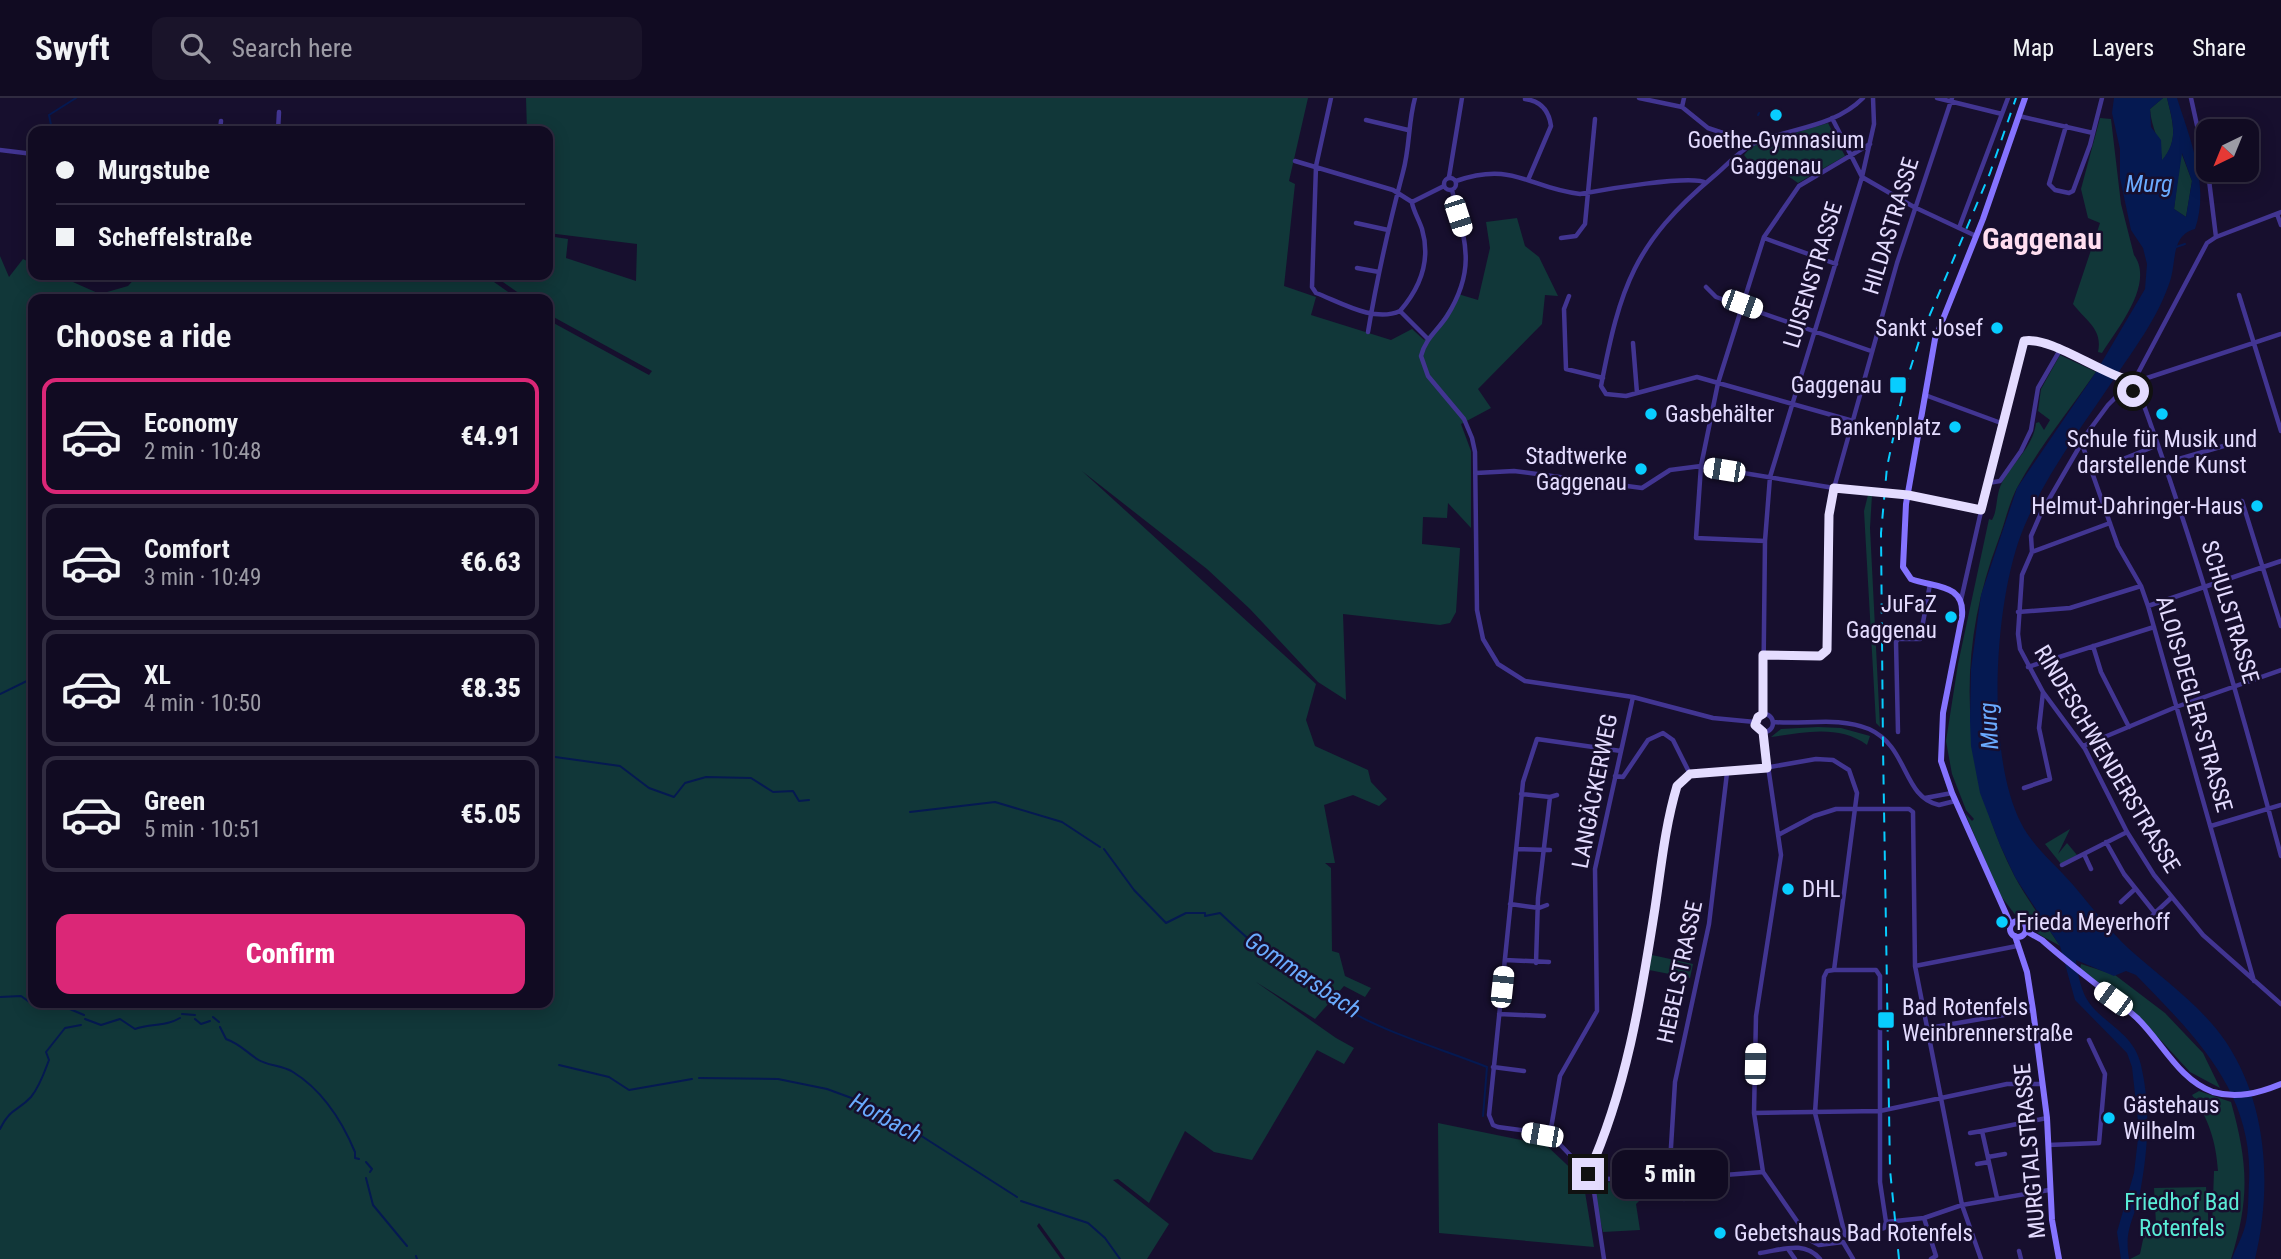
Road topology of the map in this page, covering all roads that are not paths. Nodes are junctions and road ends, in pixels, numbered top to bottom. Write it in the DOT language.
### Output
graph roads {
  1 [pos="1331,98"];
  2 [pos="1415,98"];
  3 [pos="1462,98"];
  4 [pos="1639,98"];
  5 [pos="1684,98"];
  6 [pos="1863,98"];
  7 [pos="1873,98"];
  8 [pos="1937,98"];
  9 [pos="2008,98"];
  10 [pos="2025,98"];
  11 [pos="2102,98"];
  12 [pos="2191,98"];
  13 [pos="1525,99"];
  14 [pos="1951,99"];
  15 [pos="1682,107"];
  16 [pos="279,112"];
  17 [pos="2002,114"];
  18 [pos="2019,116"];
  19 [pos="1832,118"];
  20 [pos="1595,119"];
  21 [pos="1366,120"];
  22 [pos="221,121"];
  23 [pos="220,126"];
  24 [pos="278,126"];
  25 [pos="2066,126"];
  26 [pos="1409,130"];
  27 [pos="2093,133"];
  28 [pos="1753,144"];
  29 [pos="1871,144"];
  30 [pos="0,150"];
  31 [pos="28,153"];
  32 [pos="1851,157"];
  33 [pos="1296,161"];
  34 [pos="1316,166"];
  35 [pos="1449,177"];
  36 [pos="1862,177"];
  37 [pos="1528,180"];
  38 [pos="1456,181"];
  39 [pos="1706,183"];
  40 [pos="1444,186"];
  41 [pos="1452,190"];
  42 [pos="1397,192"];
  43 [pos="1588,192"];
  44 [pos="1412,202"];
  45 [pos="1914,207"];
  46 [pos="2279,213"];
  47 [pos="1356,223"];
  48 [pos="2281,225"];
  49 [pos="1959,228"];
  50 [pos="1388,230"];
  51 [pos="1976,236"];
  52 [pos="1764,237"];
  53 [pos="2216,237"];
  54 [pos="1561,238"];
  55 [pos="1836,264"];
  56 [pos="1357,268"];
  57 [pos="1379,272"];
  58 [pos="1706,287"];
  59 [pos="2239,295"];
  60 [pos="1569,296"];
  61 [pos="1742,304"];
  62 [pos="1400,311"];
  63 [pos="1371,314"];
  64 [pos="1368,332"];
  65 [pos="1816,332"];
  66 [pos="2281,334"];
  67 [pos="1428,339"];
  68 [pos="1633,343"];
  69 [pos="2253,344"];
  70 [pos="2060,350"];
  71 [pos="1871,351"];
  72 [pos="1603,378"];
  73 [pos="2138,382"];
  74 [pos="1718,383"];
  75 [pos="2138,389"];
  76 [pos="1637,393"];
  77 [pos="1925,395"];
  78 [pos="1792,403"];
  79 [pos="1853,421"];
  80 [pos="2001,423"];
  81 [pos="2281,431"];
  82 [pos="2082,444"];
  83 [pos="2158,445"];
  84 [pos="2227,445"];
  85 [pos="2165,463"];
  86 [pos="1701,466"];
  87 [pos="2093,471"];
  88 [pos="1475,473"];
  89 [pos="1770,477"];
  90 [pos="1988,483"];
  91 [pos="1834,488"];
  92 [pos="1908,495"];
  93 [pos="2242,502"];
  94 [pos="1981,510"];
  95 [pos="2110,523"];
  96 [pos="1765,541"];
  97 [pos="2032,552"];
  98 [pos="2281,561"];
  99 [pos="2262,568"];
  100 [pos="1930,584"];
  101 [pos="2141,586"];
  102 [pos="2204,588"];
  103 [pos="1961,600"];
  104 [pos="2148,606"];
  105 [pos="2018,612"];
  106 [pos="2281,626"];
  107 [pos="2154,627"];
  108 [pos="2093,646"];
  109 [pos="1763,655"];
  110 [pos="2028,667"];
  111 [pos="2281,670"];
  112 [pos="2235,687"];
  113 [pos="2043,692"];
  114 [pos="1633,697"];
  115 [pos="2176,707"];
  116 [pos="1763,714"];
  117 [pos="1755,722"];
  118 [pos="1773,722"];
  119 [pos="2129,727"];
  120 [pos="1763,732"];
  121 [pos="1898,732"];
  122 [pos="2083,746"];
  123 [pos="1621,751"];
  124 [pos="1767,768"];
  125 [pos="1727,773"];
  126 [pos="1690,774"];
  127 [pos="1615,776"];
  128 [pos="2024,788"];
  129 [pos="1952,793"];
  130 [pos="1521,794"];
  131 [pos="1557,794"];
  132 [pos="1550,797"];
  133 [pos="1924,798"];
  134 [pos="1955,801"];
  135 [pos="2281,805"];
  136 [pos="1856,809"];
  137 [pos="2269,809"];
  138 [pos="2211,825"];
  139 [pos="2281,829"];
  140 [pos="2274,831"];
  141 [pos="2127,832"];
  142 [pos="1780,834"];
  143 [pos="2106,842"];
  144 [pos="1516,849"];
  145 [pos="1550,850"];
  146 [pos="1543,852"];
  147 [pos="2084,854"];
  148 [pos="2281,856"];
  149 [pos="2062,866"];
  150 [pos="2091,869"];
  151 [pos="2135,889"];
  152 [pos="2171,898"];
  153 [pos="2121,902"];
  154 [pos="1510,904"];
  155 [pos="1547,905"];
  156 [pos="1539,908"];
  157 [pos="2155,913"];
  158 [pos="2014,923"];
  159 [pos="2141,928"];
  160 [pos="2021,934"];
  161 [pos="2017,946"];
  162 [pos="2022,957"];
  163 [pos="1505,960"];
  164 [pos="1549,962"];
  165 [pos="1536,964"];
  166 [pos="1915,967"];
  167 [pos="1834,970"];
  168 [pos="2254,981"];
  169 [pos="2281,1004"];
  170 [pos="2032,1010"];
  171 [pos="1499,1014"];
  172 [pos="1544,1016"];
  173 [pos="1928,1028"];
  174 [pos="2089,1040"];
  175 [pos="1493,1067"];
  176 [pos="1524,1071"];
  177 [pos="2042,1084"];
  178 [pos="2281,1084"];
  179 [pos="1942,1098"];
  180 [pos="1880,1111"];
  181 [pos="1754,1113"];
  182 [pos="1815,1113"];
  183 [pos="2047,1118"];
  184 [pos="1982,1131"];
  185 [pos="1970,1133"];
  186 [pos="1550,1134"];
  187 [pos="2048,1145"];
  188 [pos="2005,1154"];
  189 [pos="1989,1159"];
  190 [pos="1977,1164"];
  191 [pos="1763,1172"];
  192 [pos="1590,1176"];
  193 [pos="1684,1178"];
  194 [pos="1669,1179"];
  195 [pos="2049,1190"];
  196 [pos="1997,1198"];
  197 [pos="1684,1199"];
  198 [pos="1962,1205"];
  199 [pos="1924,1218"];
  200 [pos="1886,1222"];
  201 [pos="1788,1249"];
  202 [pos="2019,1251"];
  203 [pos="1760,1253"];
  204 [pos="1604,1259"];
  205 [pos="1795,1259"];
  206 [pos="1820,1259"];
  207 [pos="1853,1259"];
  208 [pos="1931,1259"];
  209 [pos="1981,1259"];
  210 [pos="2021,1259"];
  211 [pos="2059,1259"];
  1 -- 34 [label="street"];
  2 -- 26 [label="street"];
  3 -- 35 [label="street"];
  4 -- 15 [label="street"];
  5 -- 15 [label="street"];
  6 -- 19 [label="street"];
  7 -- 29 [label="street, LUISENSTRASSE"];
  8 -- 14 [label="street"];
  9 -- 17 [label="street"];
  10 -- 18 [label="street"];
  11 -- 27 [label="street"];
  12 -- 53 [label="street"];
  13 -- 37 [label="street"];
  14 -- 17 [label="street"];
  14 -- 45 [label="street, HILDASTRASSE"];
  15 -- 28 [label="street"];
  16 -- 24 [label="street"];
  17 -- 49 [label="street"];
  18 -- 25 [label="street"];
  18 -- 51 [label="street"];
  19 -- 28 [label="street"];
  19 -- 32 [label="street"];
  20 -- 43 [label="street"];
  21 -- 26 [label="street"];
  22 -- 23 [label="street"];
  25 -- 27 [label="street"];
  25 -- 27 [label="street"];
  26 -- 42 [label="street"];
  28 -- 39 [label="street"];
  29 -- 32 [label="street"];
  29 -- 36 [label="street, LUISENSTRASSE"];
  30 -- 31 [label="street"];
  32 -- 36 [label="street"];
  32 -- 52 [label="street"];
  33 -- 34 [label="street"];
  34 -- 42 [label="street"];
  34 -- 63 [label="street"];
  35 -- 38 [label="street"];
  35 -- 40 [label="street"];
  36 -- 45 [label="street"];
  36 -- 55 [label="street, LUISENSTRASSE"];
  37 -- 38 [label="street"];
  37 -- 43 [label="street"];
  38 -- 41 [label="street"];
  39 -- 43 [label="street"];
  39 -- 72 [label="street"];
  40 -- 41 [label="street"];
  40 -- 44 [label="street"];
  41 -- 67 [label="street"];
  42 -- 44 [label="street"];
  42 -- 50 [label="street"];
  43 -- 54 [label="street"];
  44 -- 62 [label="street"];
  45 -- 49 [label="street"];
  45 -- 71 [label="street, HILDASTRASSE"];
  46 -- 48 [label="street"];
  46 -- 53 [label="street"];
  47 -- 50 [label="street"];
  49 -- 51 [label="street"];
  50 -- 57 [label="street"];
  51 -- 77 [label="street"];
  52 -- 55 [label="street"];
  52 -- 61 [label="street"];
  53 -- 73 [label="street, SCHULSTRASSE"];
  55 -- 65 [label="street, LUISENSTRASSE"];
  56 -- 57 [label="street"];
  57 -- 63 [label="street"];
  58 -- 61 [label="street"];
  59 -- 69 [label="street"];
  60 -- 72 [label="street"];
  61 -- 65 [label="street"];
  61 -- 74 [label="street"];
  62 -- 63 [label="street"];
  62 -- 67 [label="street"];
  63 -- 64 [label="street"];
  65 -- 71 [label="street"];
  65 -- 78 [label="street, LUISENSTRASSE"];
  66 -- 69 [label="street"];
  67 -- 88 [label="street"];
  68 -- 76 [label="street"];
  69 -- 73 [label="street"];
  69 -- 81 [label="street"];
  70 -- 73 [label="street"];
  70 -- 80 [label="street"];
  70 -- 90 [label="street"];
  71 -- 79 [label="street, HILDASTRASSE"];
  72 -- 76 [label="street"];
  73 -- 75 [label="street, SCHULSTRASSE"];
  74 -- 76 [label="street"];
  74 -- 78 [label="street"];
  74 -- 86 [label="street"];
  75 -- 82 [label="street, RINDESCHWENDERSTRASSE"];
  75 -- 83 [label="street, SCHULSTRASSE"];
  77 -- 80 [label="street"];
  77 -- 92 [label="street"];
  78 -- 79 [label="street"];
  78 -- 89 [label="street, LUISENSTRASSE"];
  79 -- 91 [label="street, HILDASTRASSE"];
  80 -- 90 [label="street"];
  82 -- 87 [label="street, ALOIS-DEGLER-STRASSE"];
  82 -- 97 [label="street, RINDESCHWENDERSTRASSE"];
  83 -- 85 [label="street, SCHULSTRASSE"];
  83 -- 87 [label="street"];
  84 -- 85 [label="street"];
  85 -- 102 [label="street, SCHULSTRASSE"];
  86 -- 88 [label="street"];
  86 -- 89 [label="street"];
  86 -- 96 [label="street"];
  87 -- 95 [label="street, ALOIS-DEGLER-STRASSE"];
  88 -- 114 [label="street"];
  89 -- 91 [label="street"];
  89 -- 96 [label="street, LUISENSTRASSE"];
  90 -- 94 [label="street"];
  91 -- 92 [label="street"];
  91 -- 109 [label="street, HILDASTRASSE"];
  92 -- 94 [label="street"];
  92 -- 100 [label="street"];
  93 -- 99 [label="street"];
  94 -- 103 [label="street"];
  95 -- 97 [label="street"];
  95 -- 101 [label="street, ALOIS-DEGLER-STRASSE"];
  96 -- 109 [label="street, LUISENSTRASSE"];
  97 -- 105 [label="street, RINDESCHWENDERSTRASSE"];
  98 -- 99 [label="street"];
  99 -- 102 [label="street"];
  99 -- 106 [label="street"];
  100 -- 103 [label="street"];
  100 -- 121 [label="street"];
  101 -- 104 [label="street, ALOIS-DEGLER-STRASSE"];
  101 -- 105 [label="street"];
  102 -- 104 [label="street"];
  102 -- 112 [label="street, SCHULSTRASSE"];
  103 -- 129 [label="street, MURGTALSTRASSE"];
  104 -- 107 [label="street, ALOIS-DEGLER-STRASSE"];
  105 -- 110 [label="street, RINDESCHWENDERSTRASSE"];
  107 -- 108 [label="street"];
  107 -- 115 [label="street, ALOIS-DEGLER-STRASSE"];
  108 -- 110 [label="street"];
  108 -- 119 [label="street"];
  109 -- 116 [label="street, LUISENSTRASSE"];
  110 -- 113 [label="street, RINDESCHWENDERSTRASSE"];
  111 -- 112 [label="street"];
  112 -- 115 [label="street"];
  112 -- 137 [label="street, SCHULSTRASSE"];
  113 -- 122 [label="street, RINDESCHWENDERSTRASSE"];
  113 -- 128 [label="street"];
  114 -- 117 [label="street"];
  114 -- 123 [label="street, LANGÄCKERWEG"];
  115 -- 119 [label="street"];
  115 -- 138 [label="street, ALOIS-DEGLER-STRASSE"];
  116 -- 117 [label="street"];
  116 -- 118 [label="street"];
  117 -- 120 [label="street"];
  118 -- 120 [label="street"];
  118 -- 133 [label="street"];
  119 -- 122 [label="street"];
  120 -- 124 [label="street"];
  122 -- 141 [label="street, RINDESCHWENDERSTRASSE"];
  123 -- 127 [label="street, LANGÄCKERWEG"];
  123 -- 130 [label="street"];
  124 -- 125 [label="street"];
  124 -- 136 [label="street"];
  124 -- 142 [label="street"];
  125 -- 126 [label="street"];
  125 -- 194 [label="street, HEBELSTRASSE"];
  126 -- 127 [label="street"];
  126 -- 192 [label="street"];
  127 -- 186 [label="street, LANGÄCKERWEG"];
  129 -- 133 [label="street"];
  129 -- 134 [label="street, MURGTALSTRASSE"];
  130 -- 132 [label="street"];
  130 -- 144 [label="street"];
  131 -- 132 [label="street"];
  132 -- 146 [label="street"];
  133 -- 134 [label="street"];
  134 -- 158 [label="street, MURGTALSTRASSE"];
  135 -- 137 [label="street"];
  136 -- 142 [label="street"];
  136 -- 166 [label="street"];
  136 -- 167 [label="street"];
  137 -- 138 [label="street"];
  137 -- 140 [label="street, SCHULSTRASSE"];
  138 -- 168 [label="street, ALOIS-DEGLER-STRASSE"];
  139 -- 140 [label="street"];
  140 -- 148 [label="street, SCHULSTRASSE"];
  141 -- 143 [label="street"];
  141 -- 152 [label="street, RINDESCHWENDERSTRASSE"];
  142 -- 181 [label="street"];
  143 -- 147 [label="street"];
  143 -- 151 [label="street"];
  144 -- 146 [label="street"];
  144 -- 154 [label="street"];
  145 -- 146 [label="street"];
  146 -- 156 [label="street"];
  147 -- 149 [label="street"];
  147 -- 150 [label="street"];
  151 -- 153 [label="street"];
  151 -- 157 [label="street"];
  152 -- 157 [label="street"];
  152 -- 168 [label="street, RINDESCHWENDERSTRASSE"];
  154 -- 156 [label="street"];
  154 -- 163 [label="street"];
  155 -- 156 [label="street"];
  156 -- 165 [label="street"];
  157 -- 159 [label="street"];
  158 -- 160 [label="street, MURGTALSTRASSE"];
  158 -- 160 [label="street, MURGTALSTRASSE"];
  160 -- 161 [label="street, MURGTALSTRASSE"];
  160 -- 162 [label="street, MURGTALSTRASSE"];
  160 -- 178 [label="street"];
  161 -- 162 [label="street, MURGTALSTRASSE"];
  161 -- 166 [label="street"];
  162 -- 170 [label="street, MURGTALSTRASSE"];
  163 -- 165 [label="street"];
  163 -- 171 [label="street"];
  164 -- 165 [label="street"];
  166 -- 173 [label="street"];
  167 -- 180 [label="street"];
  167 -- 182 [label="street"];
  168 -- 169 [label="street, RINDESCHWENDERSTRASSE"];
  170 -- 173 [label="street"];
  170 -- 177 [label="street, MURGTALSTRASSE"];
  171 -- 172 [label="street"];
  171 -- 175 [label="street"];
  173 -- 179 [label="street"];
  174 -- 187 [label="street"];
  175 -- 176 [label="street"];
  175 -- 186 [label="street"];
  177 -- 179 [label="street"];
  177 -- 183 [label="street, MURGTALSTRASSE"];
  179 -- 180 [label="street"];
  179 -- 198 [label="street"];
  180 -- 182 [label="street"];
  180 -- 200 [label="street"];
  181 -- 182 [label="street"];
  181 -- 191 [label="street"];
  182 -- 200 [label="street"];
  183 -- 184 [label="street"];
  183 -- 187 [label="street, MURGTALSTRASSE"];
  184 -- 185 [label="street"];
  184 -- 189 [label="street"];
  186 -- 192 [label="street"];
  187 -- 195 [label="street, MURGTALSTRASSE"];
  188 -- 189 [label="street"];
  189 -- 190 [label="street"];
  189 -- 196 [label="street"];
  191 -- 193 [label="street"];
  191 -- 207 [label="street"];
  192 -- 194 [label="street"];
  192 -- 204 [label="street"];
  193 -- 194 [label="street"];
  193 -- 197 [label="street"];
  195 -- 196 [label="street"];
  195 -- 211 [label="street, MURGTALSTRASSE"];
  196 -- 198 [label="street"];
  198 -- 199 [label="street"];
  198 -- 209 [label="street"];
  199 -- 200 [label="street"];
  199 -- 208 [label="street"];
  201 -- 203 [label="street"];
  201 -- 205 [label="street"];
  201 -- 206 [label="street"];
  202 -- 210 [label="street"];
}
